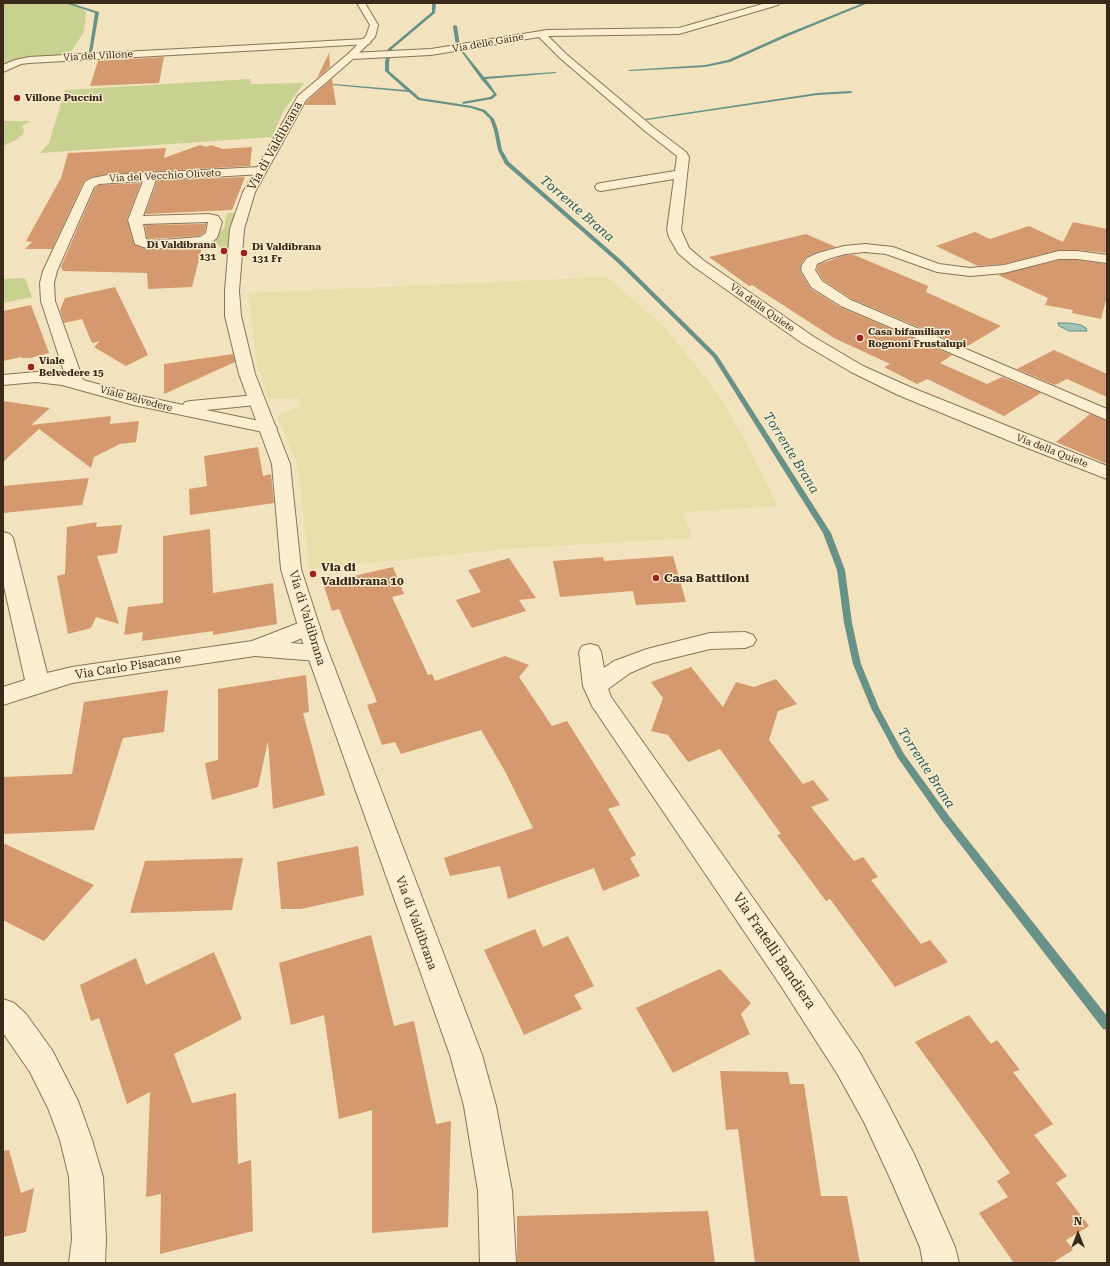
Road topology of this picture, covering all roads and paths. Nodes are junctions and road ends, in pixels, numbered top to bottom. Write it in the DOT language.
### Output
graph roads {
  1 [pos="361,3"];
  2 [pos="776,3"];
  3 [pos="540,34"];
  4 [pos="366,42"];
  5 [pos="351,56"];
  6 [pos="3,69"];
  7 [pos="260,171"];
  8 [pos="681,174"];
  9 [pos="151,177"];
  10 [pos="601,187"];
  11 [pos="135,220"];
  12 [pos="1107,259"];
  13 [pos="3,380"];
  14 [pos="75,382"];
  15 [pos="256,400"];
  16 [pos="170,409"];
  17 [pos="1107,415"];
  18 [pos="268,428"];
  19 [pos="1107,473"];
  20 [pos="3,538"];
  21 [pos="309,627"];
  22 [pos="745,640"];
  23 [pos="255,648"];
  24 [pos="590,652"];
  25 [pos="317,653"];
  26 [pos="38,684"];
  27 [pos="595,686"];
  28 [pos="3,696"];
  29 [pos="3,1013"];
  30 [pos="87,1263"];
  31 [pos="498,1263"];
  32 [pos="941,1263"];
  1 -- 4 [label="street, Via di Valdibrana"];
  2 -- 3 [label="street, Via delle Gaine"];
  3 -- 5 [label="street, Via delle Gaine"];
  3 -- 8 [label="street, Via della Quiete"];
  4 -- 5 [label="street, Via di Valdibrana"];
  4 -- 6 [label="street, Via del Villone"];
  5 -- 7 [label="street, Via di Valdibrana"];
  7 -- 9 [label="street, Via del Vecchio Oliveto"];
  7 -- 15 [label="street, Via di Valdibrana"];
  8 -- 10 [label="street"];
  8 -- 19 [label="street, Via della Quiete"];
  9 -- 11 [label="street"];
  9 -- 14 [label="street, Via del Vecchio Oliveto"];
  11 -- 11 [label="street"];
  12 -- 17 [label="street"];
  13 -- 14 [label="street, Viale Belvedere"];
  14 -- 16 [label="street, Viale Belvedere"];
  15 -- 16 [label="street"];
  15 -- 18 [label="street, Via di Valdibrana"];
  16 -- 18 [label="street, Viale Belvedere"];
  18 -- 21 [label="street, Via di Valdibrana"];
  20 -- 26 [label="street"];
  21 -- 23 [label="street, Via Carlo Pisacane"];
  21 -- 25 [label="street, Via di Valdibrana"];
  22 -- 27 [label="street"];
  23 -- 25 [label="street, Via Carlo Pisacane"];
  23 -- 26 [label="street, Via Carlo Pisacane"];
  24 -- 27 [label="street, Via Fratelli Bandiera"];
  25 -- 31 [label="street, Via di Valdibrana"];
  26 -- 28 [label="street, Via Carlo Pisacane"];
  27 -- 32 [label="street, Via Fratelli Bandiera"];
  29 -- 30 [label="street"];
}
